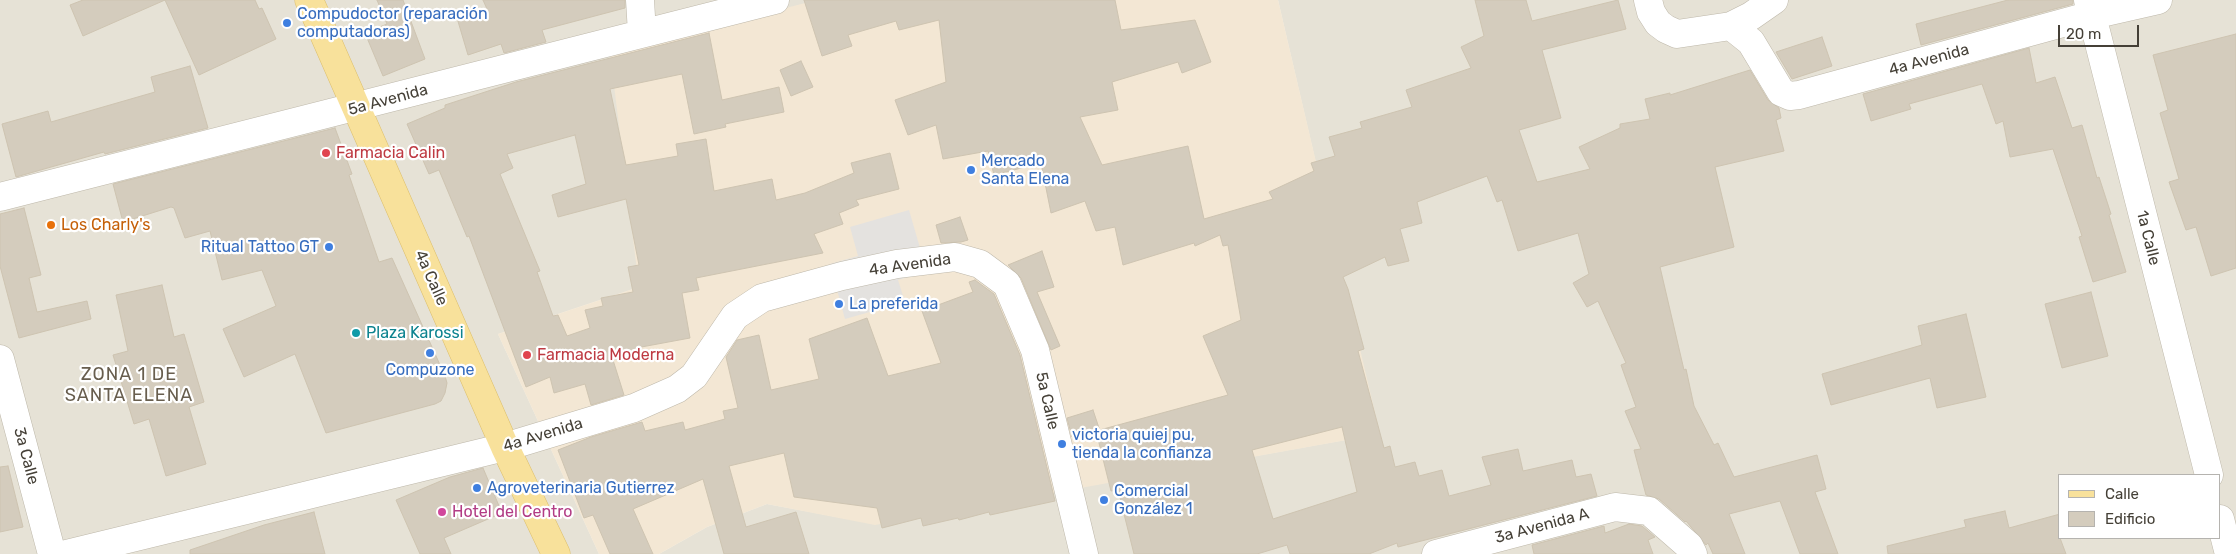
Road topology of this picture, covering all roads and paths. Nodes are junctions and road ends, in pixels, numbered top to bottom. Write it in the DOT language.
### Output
graph roads {
  1 [pos="309,0"];
  2 [pos="640,0"];
  3 [pos="775,0"];
  4 [pos="1648,0"];
  5 [pos="1774,0"];
  6 [pos="2158,0"];
  7 [pos="2090,8"];
  8 [pos="1731,26"];
  9 [pos="642,33"];
  10 [pos="356,108"];
  11 [pos="0,198"];
  12 [pos="980,264"];
  13 [pos="0,359"];
  14 [pos="506,447"];
  15 [pos="2209,474"];
  16 [pos="2221,523"];
  17 [pos="52,554"];
  18 [pos="66,554"];
  19 [pos="556,554"];
  20 [pos="1084,554"];
  21 [pos="1436,554"];
  22 [pos="1693,554"];
  23 [pos="2229,554"];
  1 -- 10 [label="main road, 4a Calle"];
  2 -- 9 [label="street"];
  3 -- 9 [label="street, 5a Avenida"];
  4 -- 8 [label="street"];
  5 -- 8 [label="street"];
  6 -- 7 [label="street, 4a Avenida"];
  7 -- 8 [label="street, 4a Avenida"];
  7 -- 15 [label="street, 1a Calle"];
  9 -- 10 [label="street, 5a Avenida"];
  10 -- 11 [label="street, 5a Avenida"];
  10 -- 14 [label="main road, 4a Calle"];
  12 -- 14 [label="street, 4a Avenida"];
  12 -- 20 [label="street, 5a Calle"];
  13 -- 17 [label="street, 3a Calle"];
  14 -- 18 [label="street, 4a Avenida"];
  14 -- 19 [label="main road, 4a Calle"];
  16 -- 23 [label="street"];
  21 -- 22 [label="street, 3a Avenida A"];
}
